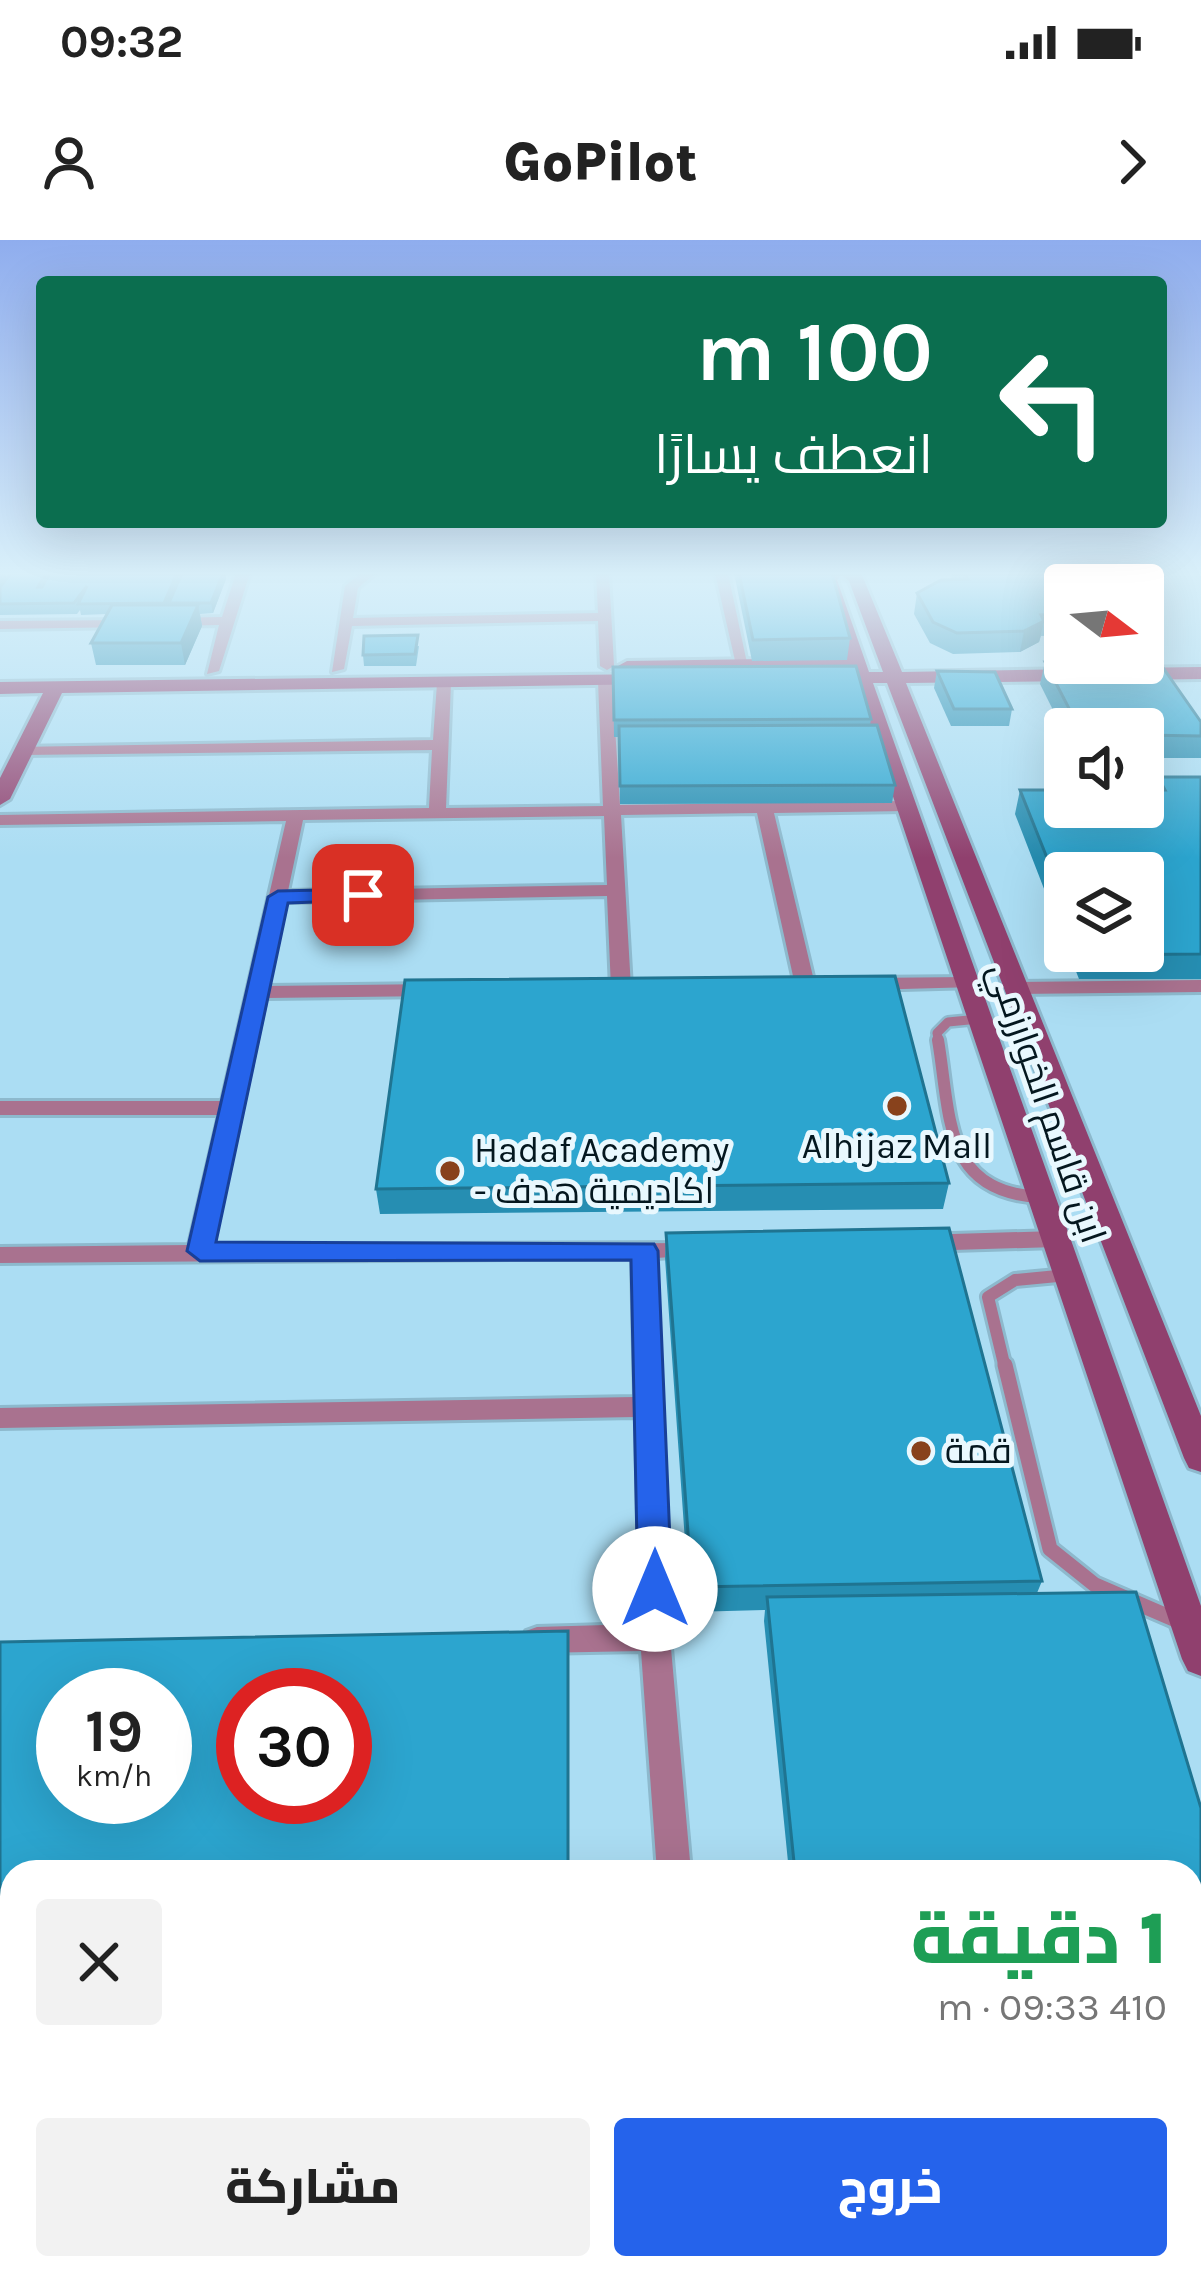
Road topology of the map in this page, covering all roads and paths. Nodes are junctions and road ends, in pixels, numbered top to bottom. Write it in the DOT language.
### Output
graph roads {
  1 [pos="606,668"];
  2 [pos="685,668"];
  3 [pos="813,668"];
  4 [pos="927,668"];
  5 [pos="1044,668"];
  6 [pos="337,669"];
  7 [pos="1164,669"];
  8 [pos="892,670"];
  9 [pos="212,671"];
  10 [pos="860,671"];
  11 [pos="0,673"];
  12 [pos="606,674"];
  13 [pos="1201,674"];
  14 [pos="444,683"];
  15 [pos="46,687"];
  16 [pos="0,688"];
  17 [pos="440,745"];
  18 [pos="23,750"];
  19 [pos="0,759"];
  20 [pos="0,799"];
  21 [pos="906,806"];
  22 [pos="764,808"];
  23 [pos="612,811"];
  24 [pos="436,813"];
  25 [pos="296,815"];
  26 [pos="0,820"];
  27 [pos="616,890"];
  28 [pos="278,897"];
  29 [pos="968,983"];
  30 [pos="829,985"];
  31 [pos="852,985"];
  32 [pos="782,986"];
  33 [pos="806,986"];
  34 [pos="1201,986"];
  35 [pos="598,988"];
  36 [pos="621,988"];
  37 [pos="644,988"];
  38 [pos="1016,988"];
  39 [pos="462,990"];
  40 [pos="257,992"];
  41 [pos="980,1018"];
  42 [pos="1059,1096"];
  43 [pos="1007,1098"];
  44 [pos="0,1108"];
  45 [pos="232,1108"];
  46 [pos="1042,1197"];
  47 [pos="1056,1239"];
  48 [pos="896,1244"];
  49 [pos="713,1249"];
  50 [pos="200,1251"];
  51 [pos="644,1251"];
  52 [pos="0,1256"];
  53 [pos="1068,1275"];
  54 [pos="650,1408"];
  55 [pos="0,1418"];
  56 [pos="1201,1458"];
  57 [pos="1190,1626"];
  58 [pos="655,1637"];
  59 [pos="515,1640"];
  60 [pos="1201,1659"];
  61 [pos="673,1860"];
  1 -- 12 [label="street"];
  2 -- 12 [label="street"];
  3 -- 10 [label="street"];
  4 -- 8 [label="street"];
  5 -- 8 [label="street"];
  6 -- 9 [label="street"];
  6 -- 12 [label="street"];
  7 -- 13 [label="street"];
  8 -- 10 [label="street"];
  8 -- 38 [label="street, ابن قاسم الخوارزمي"];
  9 -- 11 [label="street"];
  10 -- 12 [label="street"];
  10 -- 21 [label="street, ابن قاسم الخوارزمي"];
  12 -- 14 [label="street"];
  12 -- 23 [label="street"];
  14 -- 15 [label="street"];
  14 -- 17 [label="street"];
  15 -- 16 [label="street"];
  15 -- 18 [label="street"];
  15 -- 19 [label="street"];
  17 -- 18 [label="street"];
  17 -- 24 [label="street"];
  18 -- 20 [label="street"];
  21 -- 22 [label="street"];
  21 -- 29 [label="street, ابن قاسم الخوارزمي"];
  22 -- 23 [label="street"];
  22 -- 33 [label="street"];
  23 -- 24 [label="street"];
  23 -- 27 [label="street"];
  24 -- 25 [label="street"];
  25 -- 26 [label="street"];
  25 -- 28 [label="street"];
  27 -- 28 [label="street"];
  27 -- 36 [label="street"];
  28 -- 40 [label="street"];
  29 -- 31 [label="street"];
  29 -- 41 [label="street, ابن قاسم الخوارزمي"];
  30 -- 33 [label="street"];
  32 -- 33 [label="street"];
  34 -- 38 [label="street"];
  35 -- 36 [label="street"];
  36 -- 37 [label="street"];
  38 -- 42 [label="street, ابن قاسم الخوارزمي"];
  39 -- 40 [label="street"];
  40 -- 45 [label="street"];
  41 -- 43 [label="street, ابن قاسم الخوارزمي"];
  41 -- 46 [label="lane"];
  42 -- 43 [label="street"];
  42 -- 56 [label="street, ابن قاسم الخوارزمي"];
  43 -- 46 [label="street, ابن قاسم الخوارزمي"];
  44 -- 45 [label="street"];
  45 -- 50 [label="street"];
  46 -- 47 [label="street, ابن قاسم الخوارزمي"];
  47 -- 48 [label="street"];
  47 -- 53 [label="street, ابن قاسم الخوارزمي"];
  49 -- 51 [label="street"];
  50 -- 51 [label="street"];
  50 -- 52 [label="street"];
  51 -- 54 [label="street"];
  53 -- 57 [label="street, ابن قاسم الخوارزمي"];
  53 -- 57 [label="lane"];
  54 -- 55 [label="street"];
  54 -- 58 [label="street"];
  57 -- 60 [label="street, ابن قاسم الخوارزمي"];
  58 -- 59 [label="street"];
  58 -- 61 [label="street"];
}
